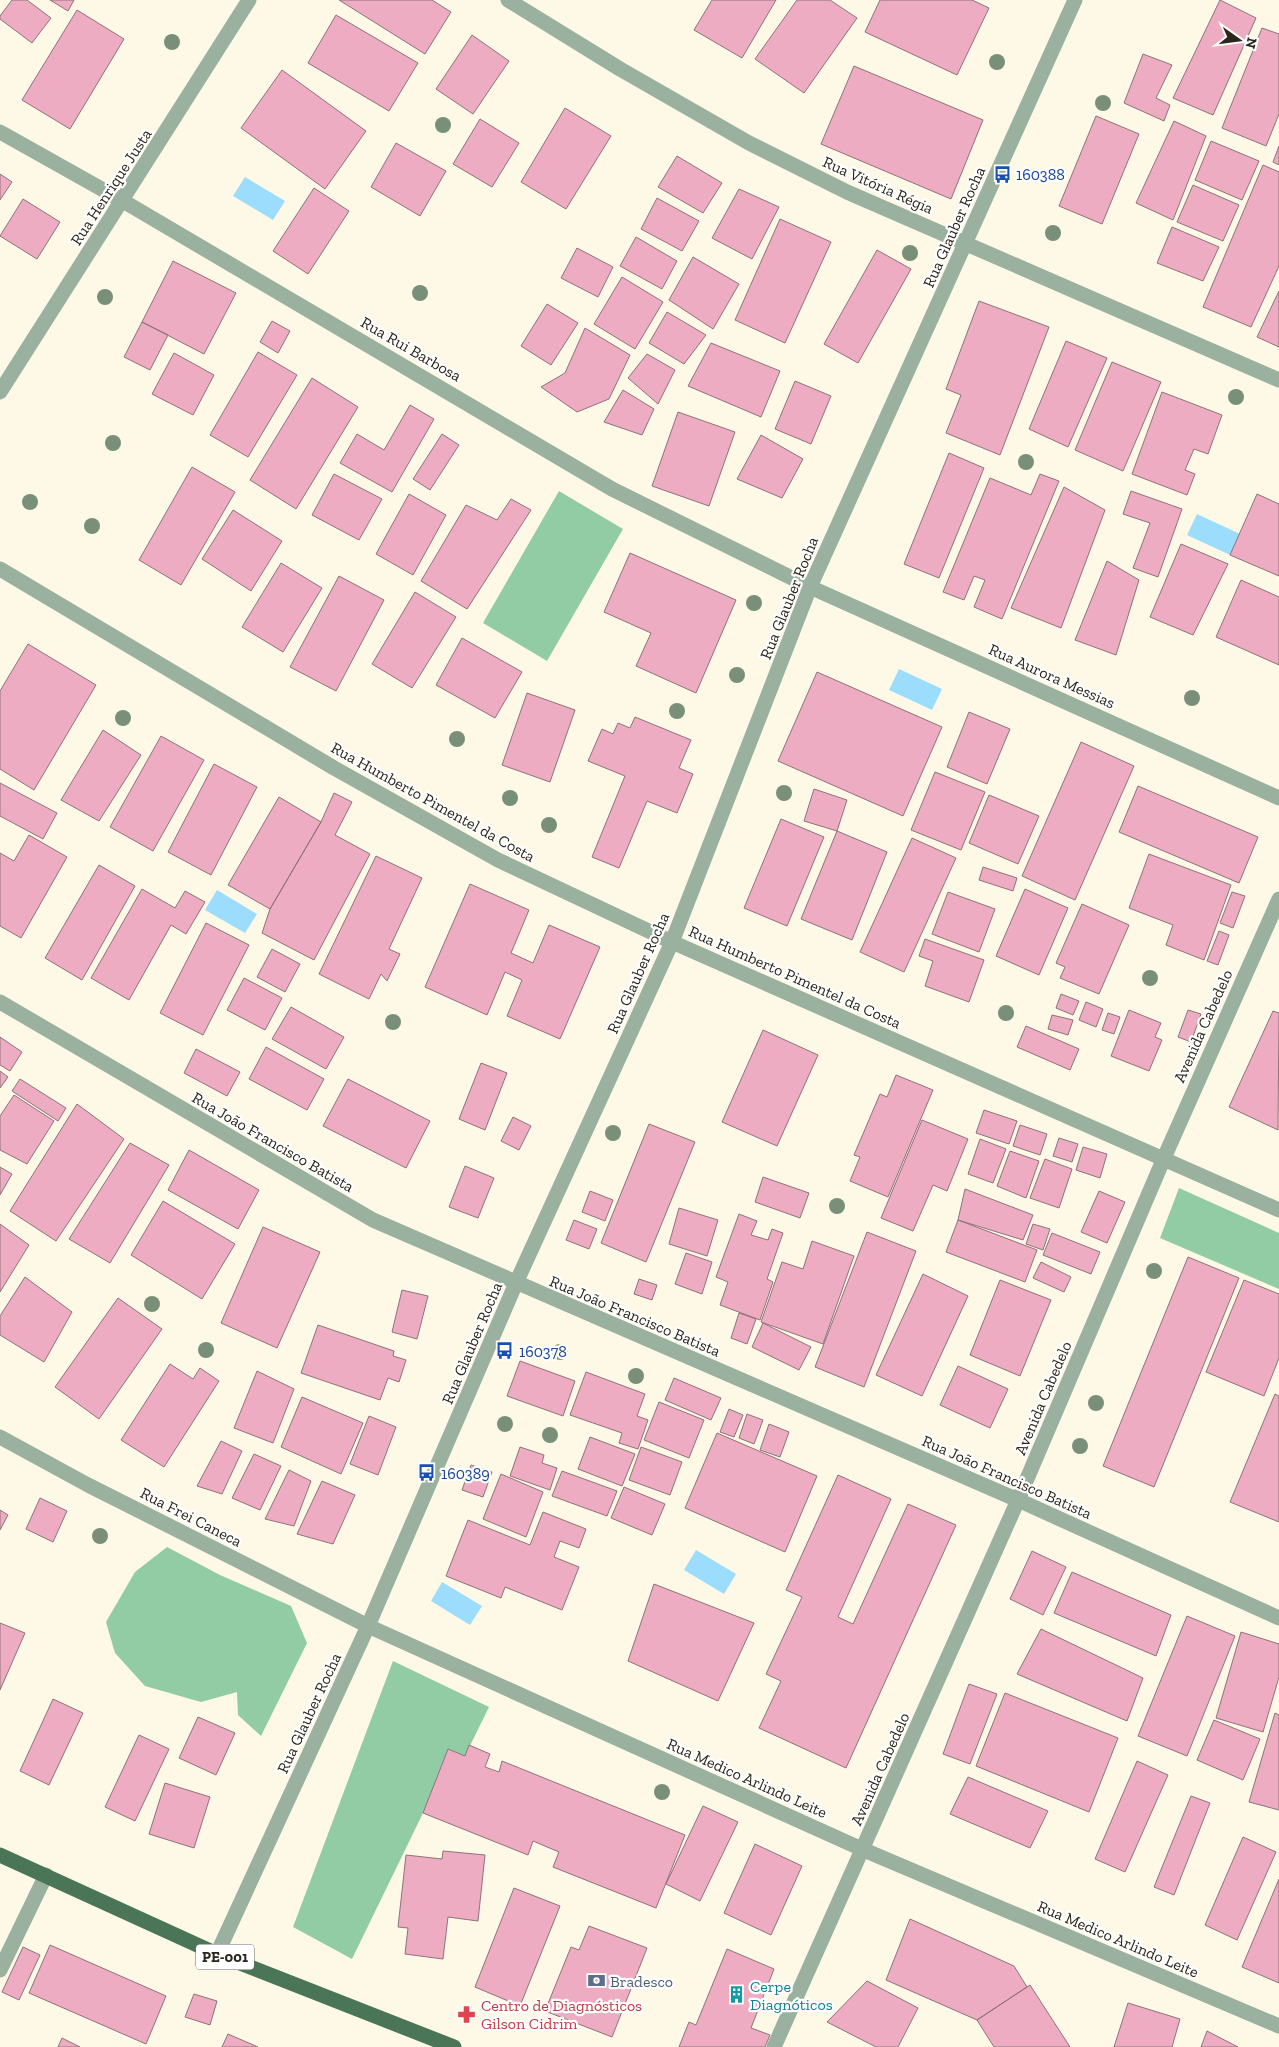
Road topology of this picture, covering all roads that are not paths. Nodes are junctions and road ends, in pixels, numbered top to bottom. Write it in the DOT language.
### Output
graph roads {
  1 [pos="249,0"];
  2 [pos="508,0"];
  3 [pos="1075,0"];
  4 [pos="0,132"];
  5 [pos="123,201"];
  6 [pos="966,243"];
  7 [pos="1279,380"];
  8 [pos="0,392"];
  9 [pos="0,569"];
  10 [pos="810,587"];
  11 [pos="1279,798"];
  12 [pos="1279,899"];
  13 [pos="672,942"];
  14 [pos="0,1002"];
  15 [pos="1164,1158"];
  16 [pos="1279,1210"];
  17 [pos="516,1283"];
  18 [pos="0,1437"];
  19 [pos="1018,1500"];
  20 [pos="1279,1618"];
  21 [pos="368,1626"];
  22 [pos="864,1850"];
  23 [pos="0,1855"];
  24 [pos="46,1875"];
  25 [pos="217,1954"];
  26 [pos="0,1970"];
  27 [pos="1279,2026"];
  28 [pos="454,2047"];
  29 [pos="774,2047"];
  1 -- 5 [label="street, Rua Henrique Justa"];
  2 -- 6 [label="street, Rua Vitória Régia"];
  3 -- 6 [label="street, Rua Glauber Rocha"];
  4 -- 5 [label="street, Rua Rui Barbosa"];
  5 -- 8 [label="street, Rua Henrique Justa"];
  5 -- 10 [label="street, Rua Rui Barbosa"];
  6 -- 7 [label="street, Rua Vitória Régia"];
  6 -- 10 [label="street, Rua Glauber Rocha"];
  9 -- 13 [label="street, Rua Humberto Pimentel da Costa"];
  10 -- 11 [label="street, Rua Aurora Messias"];
  10 -- 13 [label="street, Rua Glauber Rocha"];
  12 -- 15 [label="street, Avenida Cabedelo"];
  13 -- 15 [label="street, Rua Humberto Pimentel da Costa"];
  13 -- 17 [label="street, Rua Glauber Rocha"];
  14 -- 17 [label="street, Rua João Francisco Batista"];
  15 -- 16 [label="street, Rua Humberto Pimentel da Costa"];
  15 -- 19 [label="street, Avenida Cabedelo"];
  17 -- 19 [label="street, Rua João Francisco Batista"];
  17 -- 21 [label="street, Rua Glauber Rocha"];
  18 -- 21 [label="street, Rua Frei Caneca"];
  19 -- 20 [label="street, Rua João Francisco Batista"];
  19 -- 22 [label="street, Avenida Cabedelo"];
  21 -- 22 [label="street, Rua Medico Arlindo Leite"];
  21 -- 25 [label="street, Rua Glauber Rocha"];
  22 -- 27 [label="street, Rua Medico Arlindo Leite"];
  22 -- 29 [label="street, Avenida Cabedelo"];
  23 -- 24 [label="main road, PE-001"];
  24 -- 25 [label="main road, PE-001"];
  24 -- 26 [label="street"];
  25 -- 28 [label="main road, PE-001"];
}
